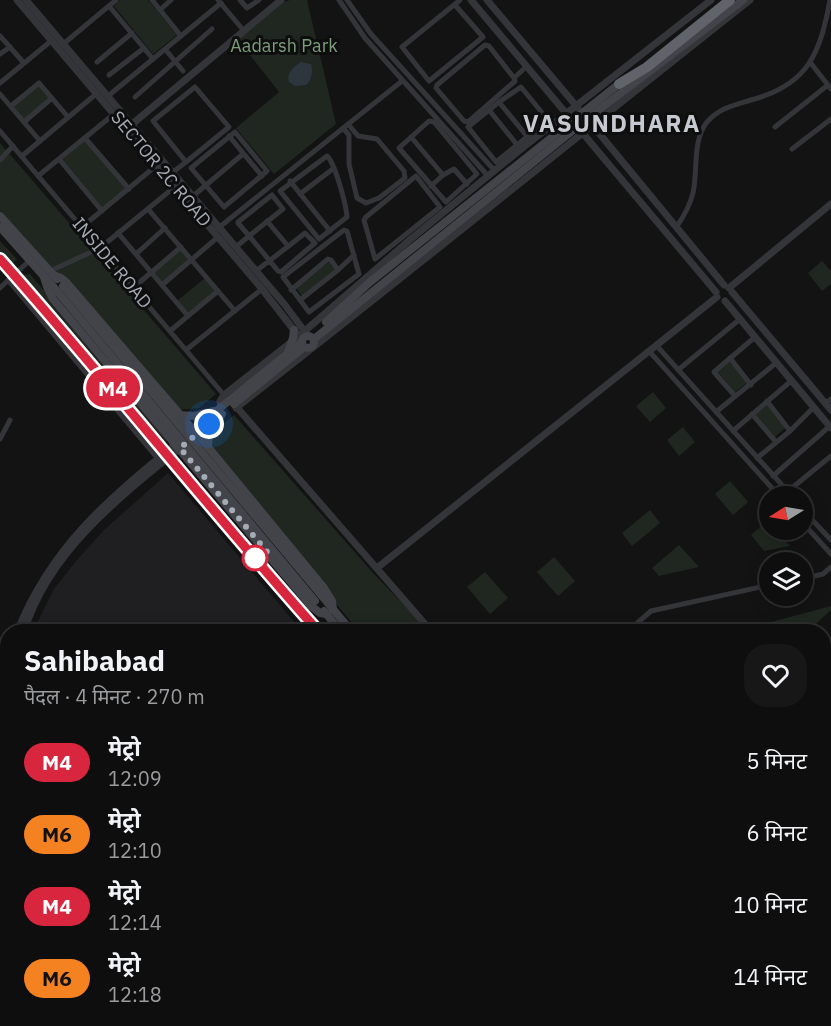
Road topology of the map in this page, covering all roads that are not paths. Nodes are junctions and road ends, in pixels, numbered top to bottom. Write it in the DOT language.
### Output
graph roads {
  1 [pos="17,0"];
  2 [pos="26,0"];
  3 [pos="116,0"];
  4 [pos="152,0"];
  5 [pos="171,0"];
  6 [pos="240,0"];
  7 [pos="281,0"];
  8 [pos="339,0"];
  9 [pos="347,0"];
  10 [pos="460,0"];
  11 [pos="471,0"];
  12 [pos="487,0"];
  13 [pos="711,0"];
  14 [pos="723,0"];
  15 [pos="730,0"];
  16 [pos="743,0"];
  17 [pos="750,0"];
  18 [pos="830,0"];
  19 [pos="219,1"];
  20 [pos="256,1"];
  21 [pos="455,5"];
  22 [pos="109,6"];
  23 [pos="247,9"];
  24 [pos="160,10"];
  25 [pos="37,18"];
  26 [pos="256,21"];
  27 [pos="212,29"];
  28 [pos="244,31"];
  29 [pos="132,33"];
  30 [pos="0,36"];
  31 [pos="181,36"];
  32 [pos="51,41"];
  33 [pos="61,46"];
  34 [pos="10,47"];
  35 [pos="144,48"];
  36 [pos="165,49"];
  37 [pos="0,54"];
  38 [pos="153,59"];
  39 [pos="97,62"];
  40 [pos="176,62"];
  41 [pos="810,62"];
  42 [pos="24,63"];
  43 [pos="527,66"];
  44 [pos="183,71"];
  45 [pos="84,74"];
  46 [pos="109,75"];
  47 [pos="514,78"];
  48 [pos="402,81"];
  49 [pos="0,83"];
  50 [pos="620,84"];
  51 [pos="830,87"];
  52 [pos="0,94"];
  53 [pos="96,94"];
  54 [pos="108,96"];
  55 [pos="135,97"];
  56 [pos="52,98"];
  57 [pos="499,102"];
  58 [pos="11,106"];
  59 [pos="489,110"];
  60 [pos="567,113"];
  61 [pos="114,114"];
  62 [pos="584,116"];
  63 [pos="68,117"];
  64 [pos="831,120"];
  65 [pos="24,122"];
  66 [pos="345,126"];
  67 [pos="129,127"];
  68 [pos="578,127"];
  69 [pos="775,127"];
  70 [pos="0,130"];
  71 [pos="229,136"];
  72 [pos="411,137"];
  73 [pos="85,138"];
  74 [pos="529,139"];
  75 [pos="40,141"];
  76 [pos="13,146"];
  77 [pos="519,147"];
  78 [pos="792,149"];
  79 [pos="243,154"];
  80 [pos="21,156"];
  81 [pos="59,159"];
  82 [pos="0,160"];
  83 [pos="186,162"];
  84 [pos="157,165"];
  85 [pos="334,168"];
  86 [pos="173,172"];
  87 [pos="492,173"];
  88 [pos="285,175"];
  89 [pos="443,175"];
  90 [pos="39,176"];
  91 [pos="262,177"];
  92 [pos="291,182"];
  93 [pos="178,184"];
  94 [pos="467,184"];
  95 [pos="206,186"];
  96 [pos="431,186"];
  97 [pos="129,189"];
  98 [pos="300,194"];
  99 [pos="193,196"];
  100 [pos="450,203"];
  101 [pos="831,204"];
  102 [pos="148,208"];
  103 [pos="102,211"];
  104 [pos="0,216"];
  105 [pos="267,221"];
  106 [pos="677,226"];
  107 [pos="0,227"];
  108 [pos="82,227"];
  109 [pos="165,228"];
  110 [pos="330,231"];
  111 [pos="217,232"];
  112 [pos="118,233"];
  113 [pos="249,236"];
  114 [pos="410,236"];
  115 [pos="288,246"];
  116 [pos="181,247"];
  117 [pos="236,247"];
  118 [pos="100,248"];
  119 [pos="136,254"];
  120 [pos="354,255"];
  121 [pos="30,260"];
  122 [pos="192,260"];
  123 [pos="270,261"];
  124 [pos="338,270"];
  125 [pos="256,271"];
  126 [pos="151,272"];
  127 [pos="49,274"];
  128 [pos="9,280"];
  129 [pos="162,285"];
  130 [pos="0,288"];
  131 [pos="133,288"];
  132 [pos="728,288"];
  133 [pos="262,289"];
  134 [pos="291,290"];
  135 [pos="218,291"];
  136 [pos="716,295"];
  137 [pos="298,298"];
  138 [pos="725,301"];
  139 [pos="285,305"];
  140 [pos="235,311"];
  141 [pos="188,316"];
  142 [pos="740,319"];
  143 [pos="170,331"];
  144 [pos="322,332"];
  145 [pos="334,332"];
  146 [pos="755,337"];
  147 [pos="303,338"];
  148 [pos="652,348"];
  149 [pos="186,350"];
  150 [pos="730,358"];
  151 [pos="776,363"];
  152 [pos="678,370"];
  153 [pos="791,381"];
  154 [pos="751,385"];
  155 [pos="224,395"];
  156 [pos="735,396"];
  157 [pos="767,401"];
  158 [pos="829,404"];
  159 [pos="235,406"];
  160 [pos="814,407"];
  161 [pos="220,410"];
  162 [pos="716,412"];
  163 [pos="752,414"];
  164 [pos="179,415"];
  165 [pos="10,420"];
  166 [pos="830,427"];
  167 [pos="733,431"];
  168 [pos="790,431"];
  169 [pos="195,432"];
  170 [pos="0,440"];
  171 [pos="776,442"];
  172 [pos="178,446"];
  173 [pos="208,447"];
  174 [pos="831,456"];
  175 [pos="757,458"];
  176 [pos="158,459"];
  177 [pos="773,476"];
  178 [pos="770,486"];
  179 [pos="782,486"];
  180 [pos="798,486"];
  181 [pos="813,521"];
  182 [pos="813,534"];
  183 [pos="831,540"];
  184 [pos="831,554"];
  185 [pos="831,567"];
  186 [pos="377,568"];
  187 [pos="813,576"];
  188 [pos="759,587"];
  189 [pos="330,612"];
  190 [pos="20,624"];
  191 [pos="27,624"];
  192 [pos="337,624"];
  193 [pos="343,624"];
  194 [pos="425,624"];
  195 [pos="636,624"];
  1 -- 25 [label="street, SECTOR 2C ROAD"];
  2 -- 25 [label="street, SECTOR 2C ROAD"];
  3 -- 22 [label="street"];
  4 -- 24 [label="street"];
  5 -- 24 [label="street"];
  6 -- 23 [label="street"];
  7 -- 26 [label="street"];
  8 -- 48 [label="street"];
  9 -- 87 [label="street"];
  10 -- 21 [label="street"];
  11 -- 43 [label="street"];
  12 -- 62 [label="street"];
  13 -- 62 [label="street"];
  14 -- 50 [label="main road"];
  15 -- 50 [label="highway"];
  16 -- 62 [label="main road"];
  17 -- 62 [label="street"];
  18 -- 41 [label="street"];
  19 -- 28 [label="street"];
  19 -- 31 [label="street"];
  20 -- 23 [label="street"];
  21 -- 21 [label="street"];
  22 -- 29 [label="street"];
  22 -- 33 [label="street"];
  23 -- 26 [label="street"];
  24 -- 31 [label="street"];
  25 -- 32 [label="street, SECTOR 2C ROAD"];
  25 -- 33 [label="street, SECTOR 2C ROAD"];
  26 -- 28 [label="street"];
  27 -- 40 [label="street"];
  28 -- 67 [label="street"];
  29 -- 35 [label="street"];
  29 -- 39 [label="street"];
  30 -- 34 [label="street"];
  31 -- 36 [label="street"];
  32 -- 33 [label="street, SECTOR 2C ROAD"];
  32 -- 42 [label="street"];
  33 -- 45 [label="street, SECTOR 2C ROAD"];
  34 -- 37 [label="street"];
  34 -- 42 [label="street"];
  35 -- 38 [label="street"];
  35 -- 46 [label="street"];
  36 -- 38 [label="street"];
  36 -- 40 [label="street"];
  38 -- 54 [label="street"];
  40 -- 44 [label="street"];
  40 -- 55 [label="street"];
  41 -- 51 [label="street"];
  41 -- 106 [label="street"];
  42 -- 49 [label="street"];
  43 -- 47 [label="street"];
  43 -- 60 [label="street"];
  45 -- 53 [label="street, SECTOR 2C ROAD"];
  45 -- 54 [label="street, SECTOR 2C ROAD"];
  47 -- 47 [label="street"];
  48 -- 66 [label="street"];
  48 -- 87 [label="street"];
  50 -- 62 [label="main road"];
  51 -- 69 [label="street"];
  52 -- 58 [label="street"];
  53 -- 61 [label="street, SECTOR 2C ROAD"];
  53 -- 63 [label="street"];
  54 -- 67 [label="street, SECTOR 2C ROAD"];
  56 -- 58 [label="street"];
  56 -- 63 [label="street"];
  56 -- 65 [label="street"];
  57 -- 59 [label="street"];
  57 -- 74 [label="street"];
  57 -- 74 [label="street"];
  58 -- 65 [label="street"];
  59 -- 77 [label="street"];
  59 -- 77 [label="street"];
  60 -- 62 [label="street"];
  60 -- 68 [label="street"];
  60 -- 74 [label="street"];
  61 -- 67 [label="street, SECTOR 2C ROAD"];
  61 -- 73 [label="street"];
  62 -- 68 [label="main road"];
  62 -- 68 [label="street"];
  62 -- 106 [label="street"];
  63 -- 75 [label="street"];
  64 -- 78 [label="street"];
  65 -- 75 [label="street"];
  66 -- 66 [label="street"];
  66 -- 88 [label="street"];
  67 -- 84 [label="street, SECTOR 2C ROAD"];
  67 -- 86 [label="street, SECTOR 2C ROAD"];
  68 -- 136 [label="street"];
  68 -- 144 [label="main road"];
  68 -- 145 [label="street"];
  68 -- 147 [label="main road"];
  70 -- 76 [label="street, INSIDE ROAD"];
  71 -- 79 [label="street"];
  71 -- 91 [label="street"];
  71 -- 95 [label="street"];
  72 -- 89 [label="street"];
  72 -- 94 [label="street"];
  72 -- 96 [label="street"];
  73 -- 81 [label="street"];
  73 -- 97 [label="street"];
  74 -- 77 [label="street"];
  75 -- 80 [label="street"];
  76 -- 80 [label="street, INSIDE ROAD"];
  76 -- 82 [label="street"];
  77 -- 87 [label="street"];
  79 -- 91 [label="street"];
  79 -- 95 [label="street"];
  80 -- 90 [label="street, INSIDE ROAD"];
  81 -- 90 [label="street"];
  81 -- 103 [label="street"];
  83 -- 83 [label="street"];
  83 -- 86 [label="street"];
  84 -- 93 [label="street, SECTOR 2C ROAD"];
  84 -- 97 [label="street"];
  85 -- 92 [label="street"];
  85 -- 98 [label="street"];
  85 -- 110 [label="street"];
  86 -- 93 [label="street, SECTOR 2C ROAD"];
  87 -- 100 [label="street"];
  88 -- 92 [label="street"];
  88 -- 111 [label="street"];
  89 -- 94 [label="street"];
  89 -- 96 [label="street"];
  90 -- 108 [label="street, INSIDE ROAD"];
  91 -- 95 [label="street"];
  92 -- 98 [label="street"];
  92 -- 110 [label="street"];
  93 -- 99 [label="street, SECTOR 2C ROAD"];
  93 -- 102 [label="street"];
  93 -- 111 [label="street, SECTOR 2C ROAD"];
  94 -- 100 [label="street"];
  95 -- 99 [label="street"];
  96 -- 100 [label="street"];
  97 -- 103 [label="street"];
  98 -- 110 [label="street"];
  99 -- 111 [label="street, SECTOR 2C ROAD"];
  100 -- 114 [label="street"];
  101 -- 132 [label="street"];
  102 -- 109 [label="street"];
  102 -- 112 [label="street"];
  103 -- 108 [label="street"];
  104 -- 127 [label="main road"];
  105 -- 113 [label="street"];
  105 -- 113 [label="street"];
  105 -- 115 [label="street"];
  106 -- 132 [label="street"];
  107 -- 121 [label="main road"];
  108 -- 118 [label="street, INSIDE ROAD"];
  109 -- 116 [label="street"];
  109 -- 119 [label="street"];
  111 -- 117 [label="street, SECTOR 2C ROAD"];
  111 -- 122 [label="street"];
  111 -- 133 [label="street, SECTOR 2C ROAD"];
  112 -- 118 [label="street"];
  112 -- 119 [label="street"];
  113 -- 117 [label="street"];
  113 -- 123 [label="street"];
  114 -- 114 [label="street"];
  114 -- 147 [label="street"];
  115 -- 123 [label="street"];
  115 -- 123 [label="street"];
  116 -- 122 [label="street"];
  116 -- 126 [label="street"];
  117 -- 125 [label="street, SECTOR 2C ROAD"];
  118 -- 127 [label="street"];
  118 -- 131 [label="street, INSIDE ROAD"];
  119 -- 126 [label="street"];
  120 -- 124 [label="street"];
  120 -- 134 [label="street"];
  120 -- 137 [label="street"];
  121 -- 127 [label="main road"];
  121 -- 128 [label="street"];
  122 -- 129 [label="street"];
  122 -- 135 [label="street"];
  123 -- 125 [label="street"];
  124 -- 134 [label="street"];
  124 -- 137 [label="street"];
  125 -- 139 [label="street, SECTOR 2C ROAD"];
  126 -- 129 [label="street"];
  126 -- 131 [label="street"];
  127 -- 164 [label="main road"];
  127 -- 172 [label="main road"];
  127 -- 189 [label="main road, bridge"];
  128 -- 130 [label="street"];
  128 -- 176 [label="street"];
  129 -- 141 [label="street"];
  131 -- 143 [label="street, INSIDE ROAD"];
  132 -- 136 [label="street"];
  132 -- 138 [label="street"];
  132 -- 158 [label="street"];
  133 -- 140 [label="street"];
  133 -- 147 [label="street, SECTOR 2C ROAD"];
  134 -- 137 [label="street"];
  135 -- 140 [label="street"];
  135 -- 141 [label="street"];
  136 -- 138 [label="street"];
  136 -- 148 [label="street"];
  137 -- 139 [label="street"];
  138 -- 142 [label="street"];
  139 -- 147 [label="street, SECTOR 2C ROAD"];
  140 -- 149 [label="street"];
  141 -- 143 [label="street"];
  142 -- 146 [label="street"];
  142 -- 152 [label="street"];
  143 -- 149 [label="street, INSIDE ROAD"];
  144 -- 145 [label="main road"];
  144 -- 147 [label="main road"];
  145 -- 159 [label="street"];
  146 -- 150 [label="street"];
  146 -- 151 [label="street"];
  147 -- 155 [label="street"];
  147 -- 159 [label="main road"];
  147 -- 161 [label="main road"];
  148 -- 152 [label="street"];
  148 -- 178 [label="street"];
  148 -- 186 [label="street"];
  149 -- 155 [label="street, INSIDE ROAD"];
  150 -- 154 [label="street"];
  150 -- 156 [label="street"];
  151 -- 153 [label="street"];
  151 -- 154 [label="street"];
  152 -- 162 [label="street"];
  153 -- 157 [label="street"];
  153 -- 160 [label="street"];
  154 -- 156 [label="street"];
  155 -- 161 [label="street"];
  156 -- 162 [label="street"];
  157 -- 163 [label="street"];
  157 -- 168 [label="street"];
  159 -- 161 [label="main road"];
  159 -- 186 [label="street"];
  160 -- 166 [label="street"];
  160 -- 168 [label="street"];
  161 -- 164 [label="main road"];
  161 -- 169 [label="main road"];
  161 -- 173 [label="main road"];
  162 -- 167 [label="street"];
  163 -- 167 [label="street"];
  163 -- 171 [label="street"];
  164 -- 169 [label="main road"];
  165 -- 170 [label="street"];
  166 -- 177 [label="street"];
  167 -- 175 [label="street"];
  168 -- 171 [label="street"];
  169 -- 172 [label="main road"];
  169 -- 173 [label="main road"];
  171 -- 175 [label="street"];
  172 -- 176 [label="street"];
  172 -- 189 [label="main road"];
  172 -- 191 [label="street"];
  173 -- 189 [label="main road"];
  174 -- 180 [label="street"];
  175 -- 177 [label="street"];
  176 -- 190 [label="street"];
  177 -- 179 [label="street"];
  181 -- 183 [label="street"];
  182 -- 184 [label="street"];
  185 -- 187 [label="street"];
  186 -- 194 [label="street"];
  188 -- 195 [label="street"];
  189 -- 192 [label="main road"];
  189 -- 193 [label="main road"];
}
